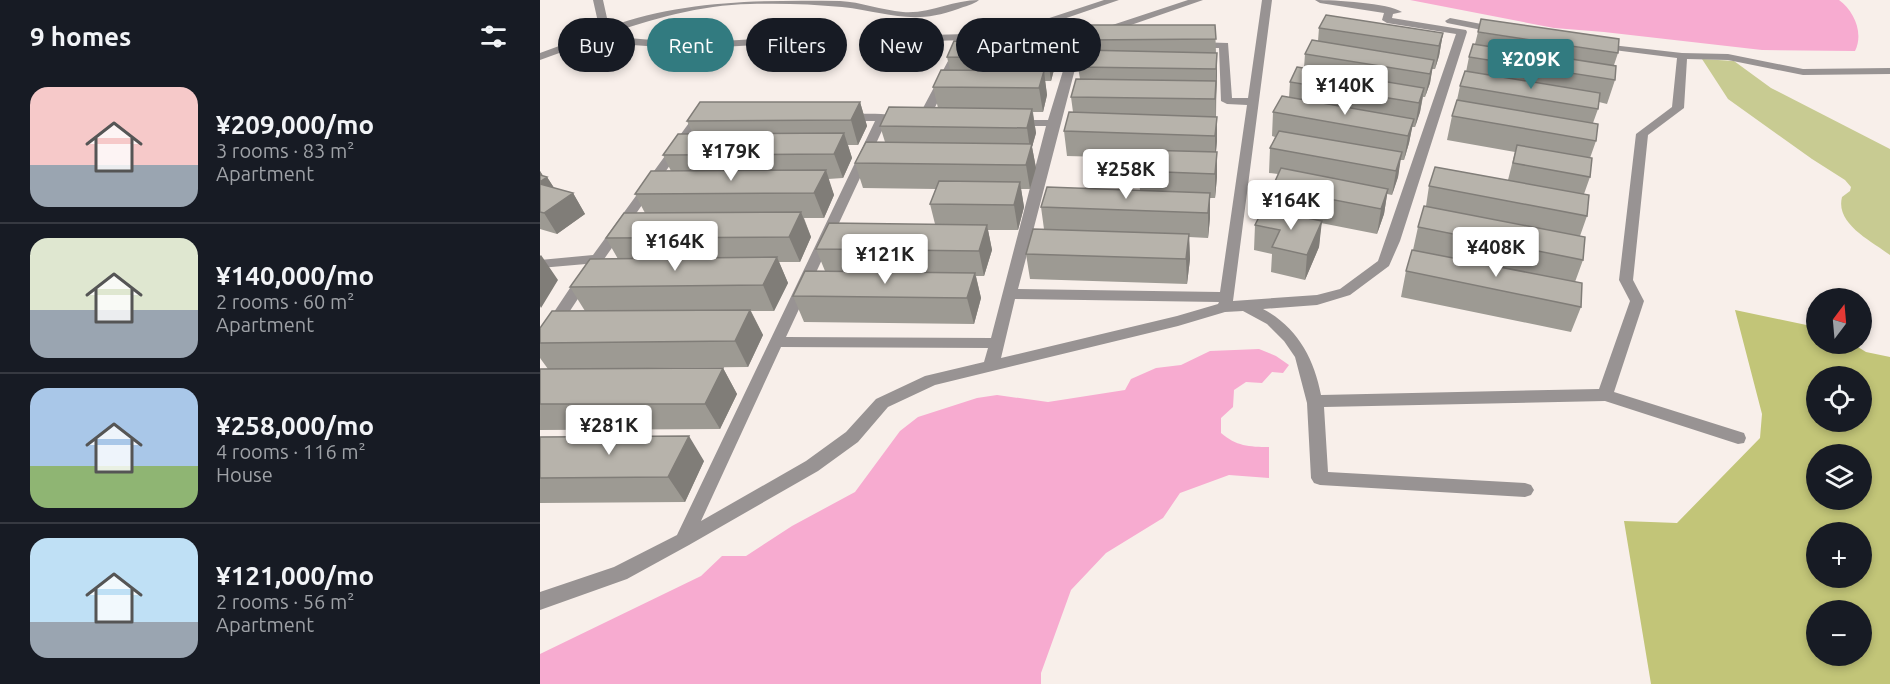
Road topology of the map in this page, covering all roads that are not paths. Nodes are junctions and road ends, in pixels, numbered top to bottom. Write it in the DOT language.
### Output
graph roads {
  1 [pos="598,0"];
  2 [pos="974,0"];
  3 [pos="1113,0"];
  4 [pos="1198,0"];
  5 [pos="1266,0"];
  6 [pos="1320,0"];
  7 [pos="714,2"];
  8 [pos="1389,10"];
  9 [pos="602,18"];
  10 [pos="635,22"];
  11 [pos="1101,32"];
  12 [pos="1512,32"];
  13 [pos="944,38"];
  14 [pos="635,42"];
  15 [pos="746,43"];
  16 [pos="1592,44"];
  17 [pos="1190,45"];
  18 [pos="558,50"];
  19 [pos="1682,56"];
  20 [pos="540,57"];
  21 [pos="956,61"];
  22 [pos="1890,71"];
  23 [pos="1065,72"];
  24 [pos="1253,102"];
  25 [pos="882,117"];
  26 [pos="721,118"];
  27 [pos="836,118"];
  28 [pos="998,123"];
  29 [pos="1053,123"];
  30 [pos="597,260"];
  31 [pos="540,264"];
  32 [pos="1010,294"];
  33 [pos="1225,302"];
  34 [pos="1245,306"];
  35 [pos="777,342"];
  36 [pos="997,343"];
  37 [pos="540,345"];
  38 [pos="991,366"];
  39 [pos="1605,395"];
  40 [pos="1317,401"];
  41 [pos="1738,438"];
  42 [pos="1525,490"];
  43 [pos="683,540"];
  44 [pos="540,601"];
  1 -- 9 [label="street"];
  2 -- 7 [label="street"];
  3 -- 13 [label="street"];
  4 -- 11 [label="street"];
  5 -- 24 [label="street"];
  6 -- 8 [label="street"];
  7 -- 10 [label="street"];
  8 -- 12 [label="street"];
  8 -- 34 [label="street"];
  14 -- 15 [label="street"];
  16 -- 19 [label="street"];
  17 -- 24 [label="street"];
  18 -- 20 [label="street"];
  19 -- 22 [label="street"];
  19 -- 39 [label="street"];
  21 -- 25 [label="street"];
  23 -- 29 [label="street"];
  24 -- 33 [label="street"];
  25 -- 27 [label="street"];
  25 -- 35 [label="street"];
  26 -- 30 [label="street"];
  28 -- 29 [label="street"];
  29 -- 32 [label="street"];
  30 -- 31 [label="street"];
  30 -- 37 [label="street"];
  32 -- 33 [label="street"];
  32 -- 36 [label="street"];
  33 -- 34 [label="street"];
  33 -- 38 [label="street"];
  34 -- 40 [label="street"];
  35 -- 36 [label="street"];
  35 -- 43 [label="street"];
  36 -- 38 [label="street"];
  38 -- 43 [label="street"];
  39 -- 40 [label="street"];
  39 -- 41 [label="street"];
  40 -- 42 [label="street"];
  43 -- 44 [label="street"];
}
